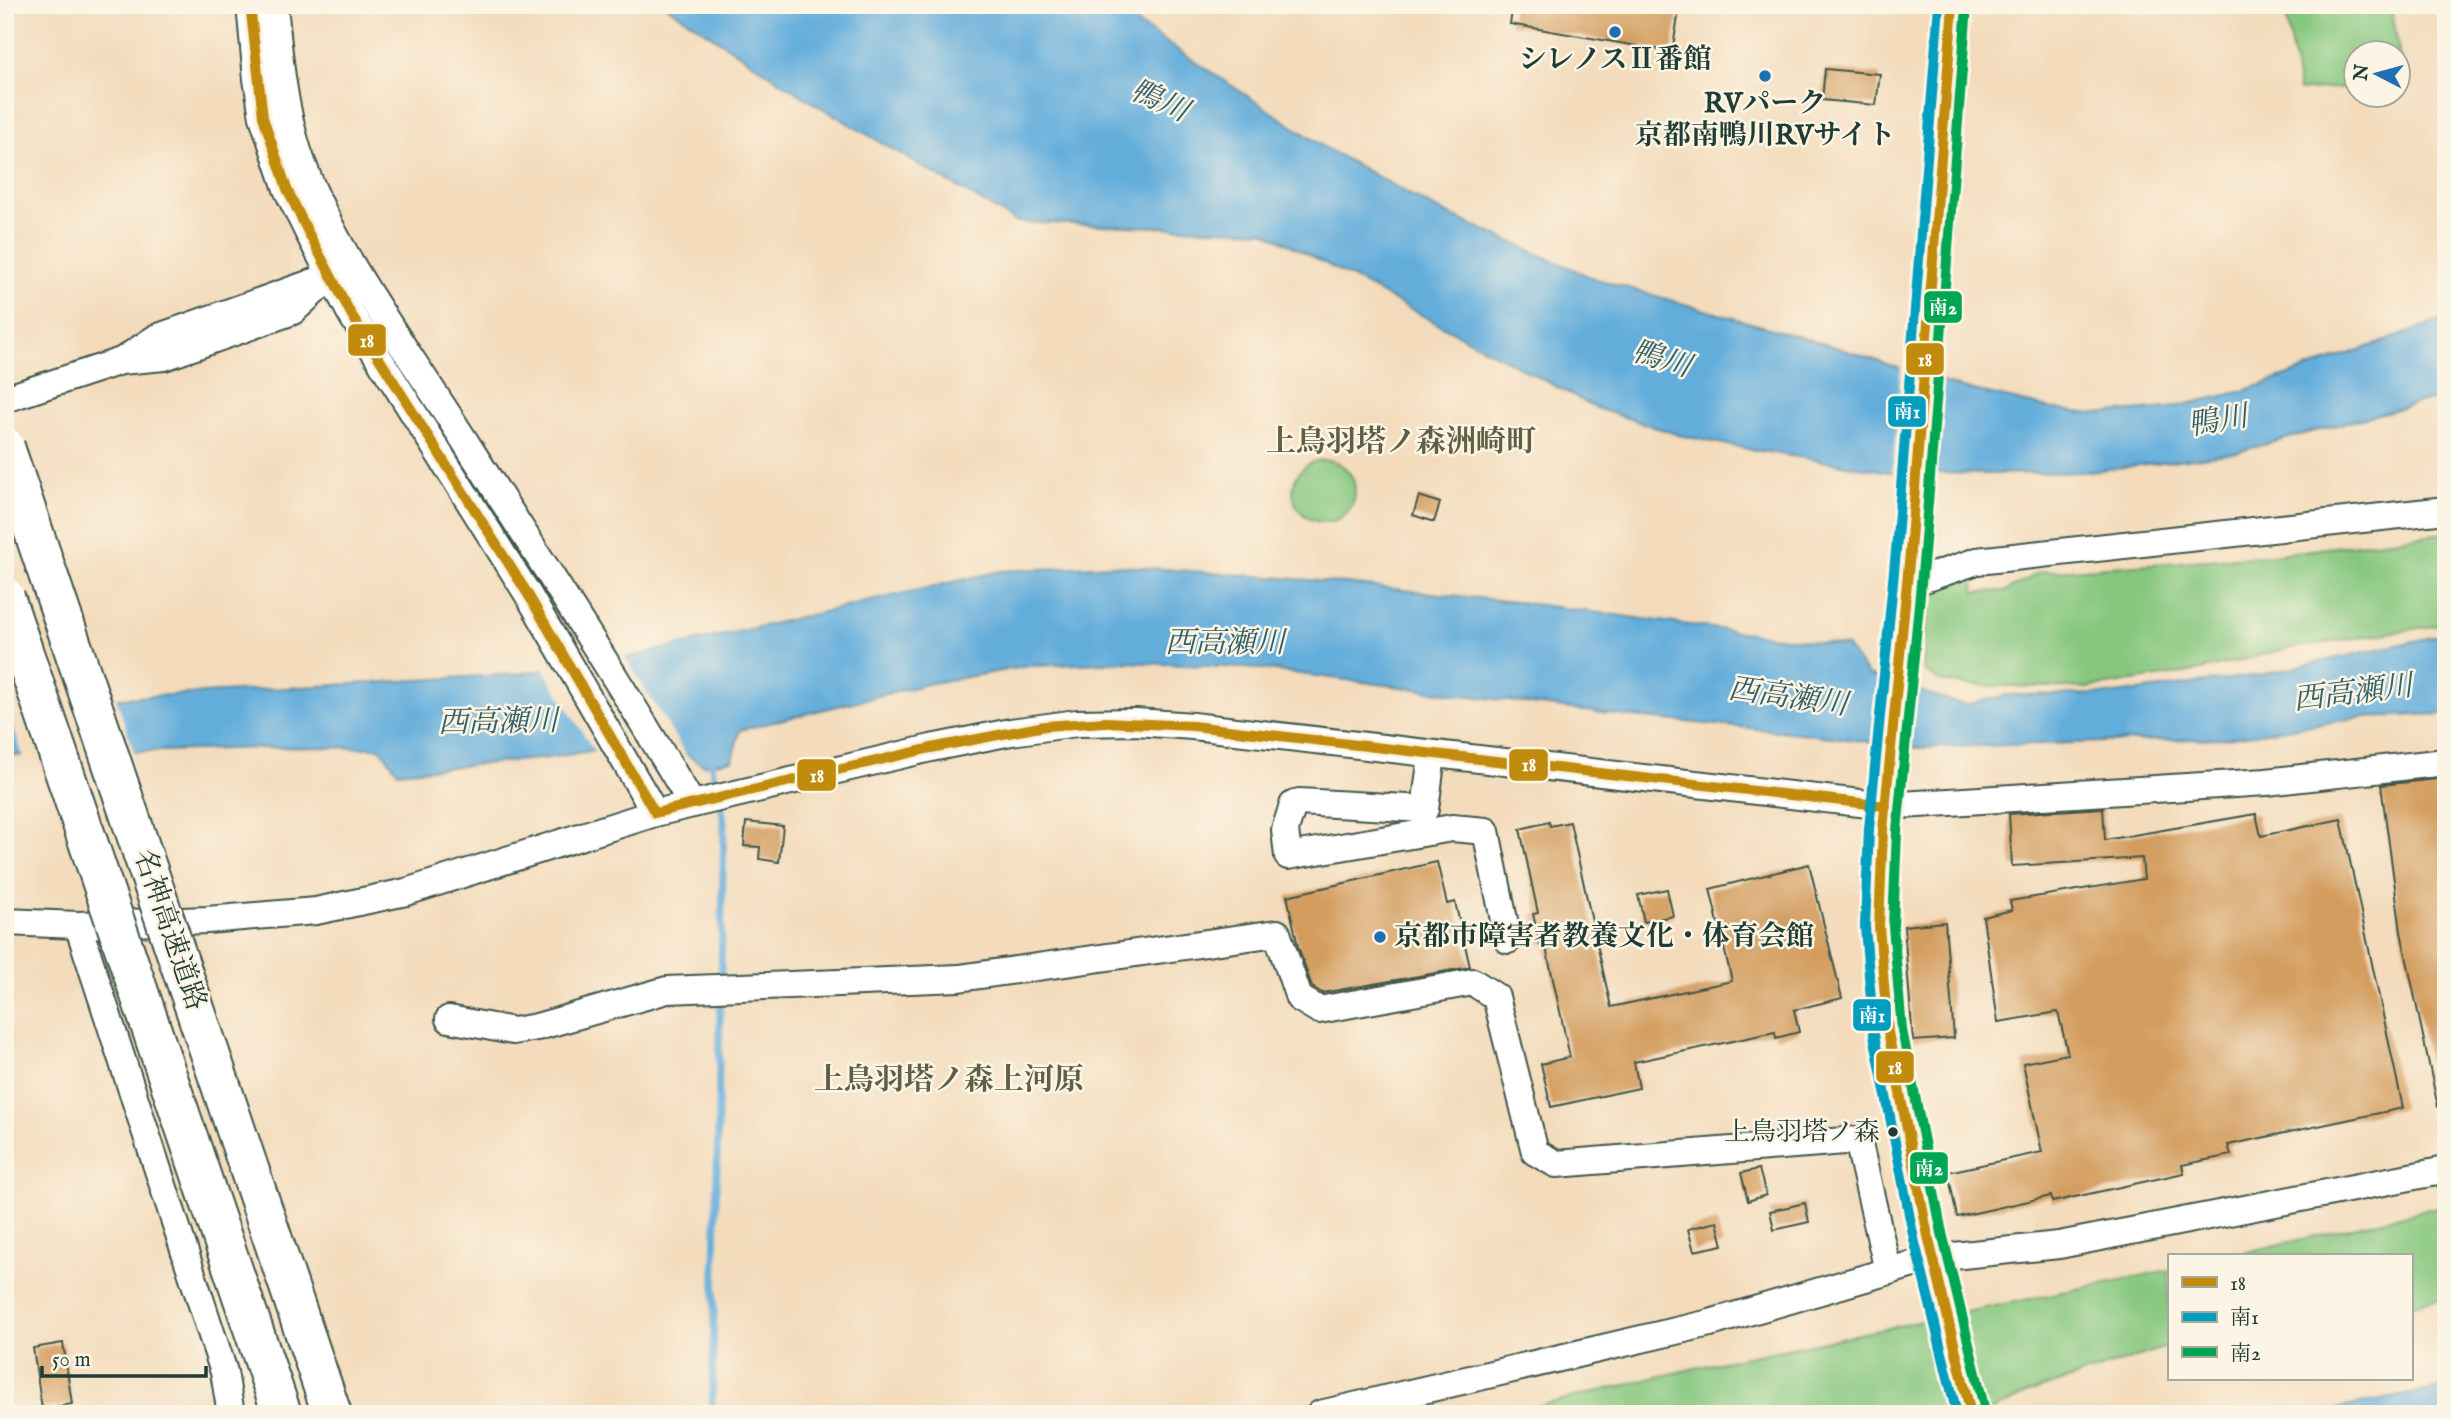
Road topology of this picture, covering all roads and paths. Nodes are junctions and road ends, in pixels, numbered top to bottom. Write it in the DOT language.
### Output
graph roads {
  1 [pos="250,5"];
  2 [pos="274,5"];
  3 [pos="1953,5"];
  4 [pos="342,271"];
  5 [pos="5,399"];
  6 [pos="5,447"];
  7 [pos="2446,510"];
  8 [pos="1907,578"];
  9 [pos="555,581"];
  10 [pos="529,596"];
  11 [pos="5,597"];
  12 [pos="1432,755"];
  13 [pos="2446,762"];
  14 [pos="1887,795"];
  15 [pos="692,804"];
  16 [pos="655,813"];
  17 [pos="5,922"];
  18 [pos="78,925"];
  19 [pos="1508,940"];
  20 [pos="449,1019"];
  21 [pos="2446,1170"];
  22 [pos="1936,1264"];
  23 [pos="1888,1271"];
  24 [pos="231,1414"];
  25 [pos="282,1414"];
  26 [pos="332,1414"];
  27 [pos="1320,1414"];
  28 [pos="1971,1414"];
  1 -- 4 [label="street"];
  2 -- 4 [label="street"];
  3 -- 8 [label="main road"];
  4 -- 5 [label="street"];
  4 -- 9 [label="street"];
  4 -- 10 [label="street"];
  6 -- 26 [label="highway, 名神高速道路, bridge"];
  7 -- 8 [label="street"];
  8 -- 14 [label="main road"];
  9 -- 10 [label="street"];
  9 -- 15 [label="street"];
  10 -- 16 [label="street"];
  11 -- 25 [label="highway, 名神高速道路, bridge"];
  12 -- 14 [label="street"];
  12 -- 15 [label="street"];
  12 -- 19 [label="street"];
  13 -- 14 [label="street"];
  14 -- 22 [label="main road"];
  15 -- 16 [label="street"];
  16 -- 18 [label="street"];
  17 -- 18 [label="street"];
  18 -- 24 [label="street"];
  20 -- 23 [label="street"];
  21 -- 22 [label="street"];
  22 -- 23 [label="street"];
  22 -- 28 [label="main road"];
  23 -- 27 [label="street"];
}
